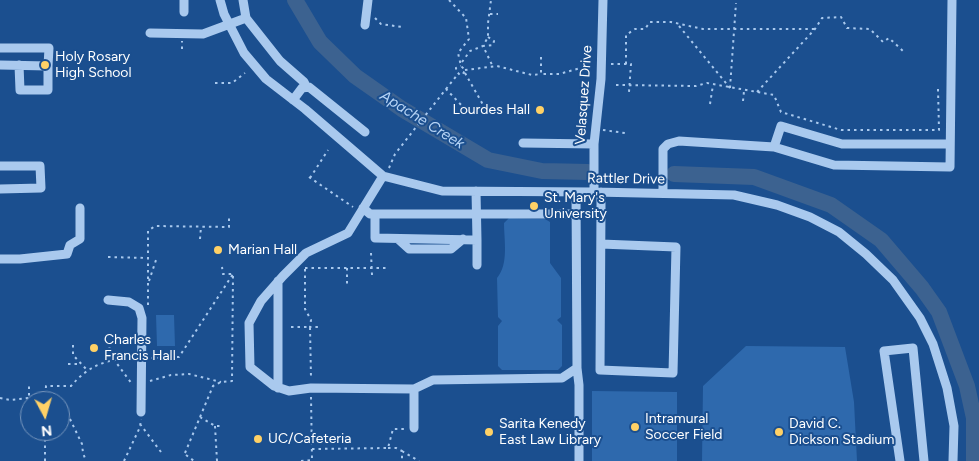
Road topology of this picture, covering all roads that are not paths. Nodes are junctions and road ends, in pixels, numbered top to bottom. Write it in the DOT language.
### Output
graph roads {
  1 [pos="184,0"];
  2 [pos="220,0"];
  3 [pos="244,0"];
  4 [pos="368,0"];
  5 [pos="603,0"];
  6 [pos="952,0"];
  7 [pos="184,12"];
  8 [pos="246,18"];
  9 [pos="229,24"];
  10 [pos="365,25"];
  11 [pos="150,33"];
  12 [pos="0,48"];
  13 [pos="0,65"];
  14 [pos="19,65"];
  15 [pos="48,66"];
  16 [pos="306,86"];
  17 [pos="293,100"];
  18 [pos="365,132"];
  19 [pos="523,144"];
  20 [pos="594,144"];
  21 [pos="950,144"];
  22 [pos="774,147"];
  23 [pos="0,166"];
  24 [pos="385,177"];
  25 [pos="0,189"];
  26 [pos="476,191"];
  27 [pos="576,192"];
  28 [pos="598,192"];
  29 [pos="663,194"];
  30 [pos="80,208"];
  31 [pos="363,208"];
  32 [pos="375,214"];
  33 [pos="477,214"];
  34 [pos="576,214"];
  35 [pos="477,240"];
  36 [pos="601,244"];
  37 [pos="0,259"];
  38 [pos="477,265"];
  39 [pos="278,281"];
  40 [pos="108,300"];
  41 [pos="577,368"];
  42 [pos="278,388"];
  43 [pos="414,389"];
  44 [pos="141,412"];
  45 [pos="414,428"];
  46 [pos="579,461"];
  47 [pos="900,461"];
  48 [pos="924,461"];
  49 [pos="953,461"];
  1 -- 7 [label="street"];
  2 -- 9 [label="street, Rattler Drive"];
  3 -- 8 [label="street"];
  4 -- 10 [label="street"];
  5 -- 20 [label="street, Velasquez Drive"];
  6 -- 21 [label="street"];
  8 -- 9 [label="street"];
  8 -- 16 [label="street"];
  9 -- 11 [label="street"];
  9 -- 17 [label="street, Rattler Drive"];
  12 -- 15 [label="street"];
  13 -- 14 [label="street"];
  14 -- 15 [label="street"];
  14 -- 15 [label="street"];
  16 -- 17 [label="street"];
  16 -- 18 [label="street"];
  17 -- 24 [label="street, Rattler Drive"];
  19 -- 20 [label="street"];
  20 -- 28 [label="street, Velasquez Drive"];
  21 -- 22 [label="street"];
  21 -- 22 [label="street"];
  22 -- 29 [label="street"];
  23 -- 25 [label="street"];
  24 -- 26 [label="street, Rattler Drive"];
  24 -- 31 [label="street"];
  26 -- 27 [label="street, Rattler Drive"];
  26 -- 33 [label="street"];
  27 -- 28 [label="street, Rattler Drive"];
  27 -- 34 [label="street"];
  28 -- 29 [label="street, Rattler Drive"];
  28 -- 36 [label="street, Velasquez Drive"];
  29 -- 49 [label="street, Rattler Drive"];
  30 -- 37 [label="street"];
  31 -- 32 [label="street"];
  31 -- 39 [label="street"];
  32 -- 33 [label="street"];
  32 -- 35 [label="street"];
  33 -- 34 [label="street"];
  33 -- 35 [label="street"];
  34 -- 41 [label="street"];
  35 -- 38 [label="street"];
  36 -- 36 [label="street, Velasquez Drive"];
  39 -- 42 [label="street"];
  39 -- 42 [label="street"];
  40 -- 44 [label="street"];
  41 -- 43 [label="street"];
  41 -- 46 [label="street"];
  42 -- 43 [label="street"];
  43 -- 45 [label="street"];
  47 -- 48 [label="street"];
}
